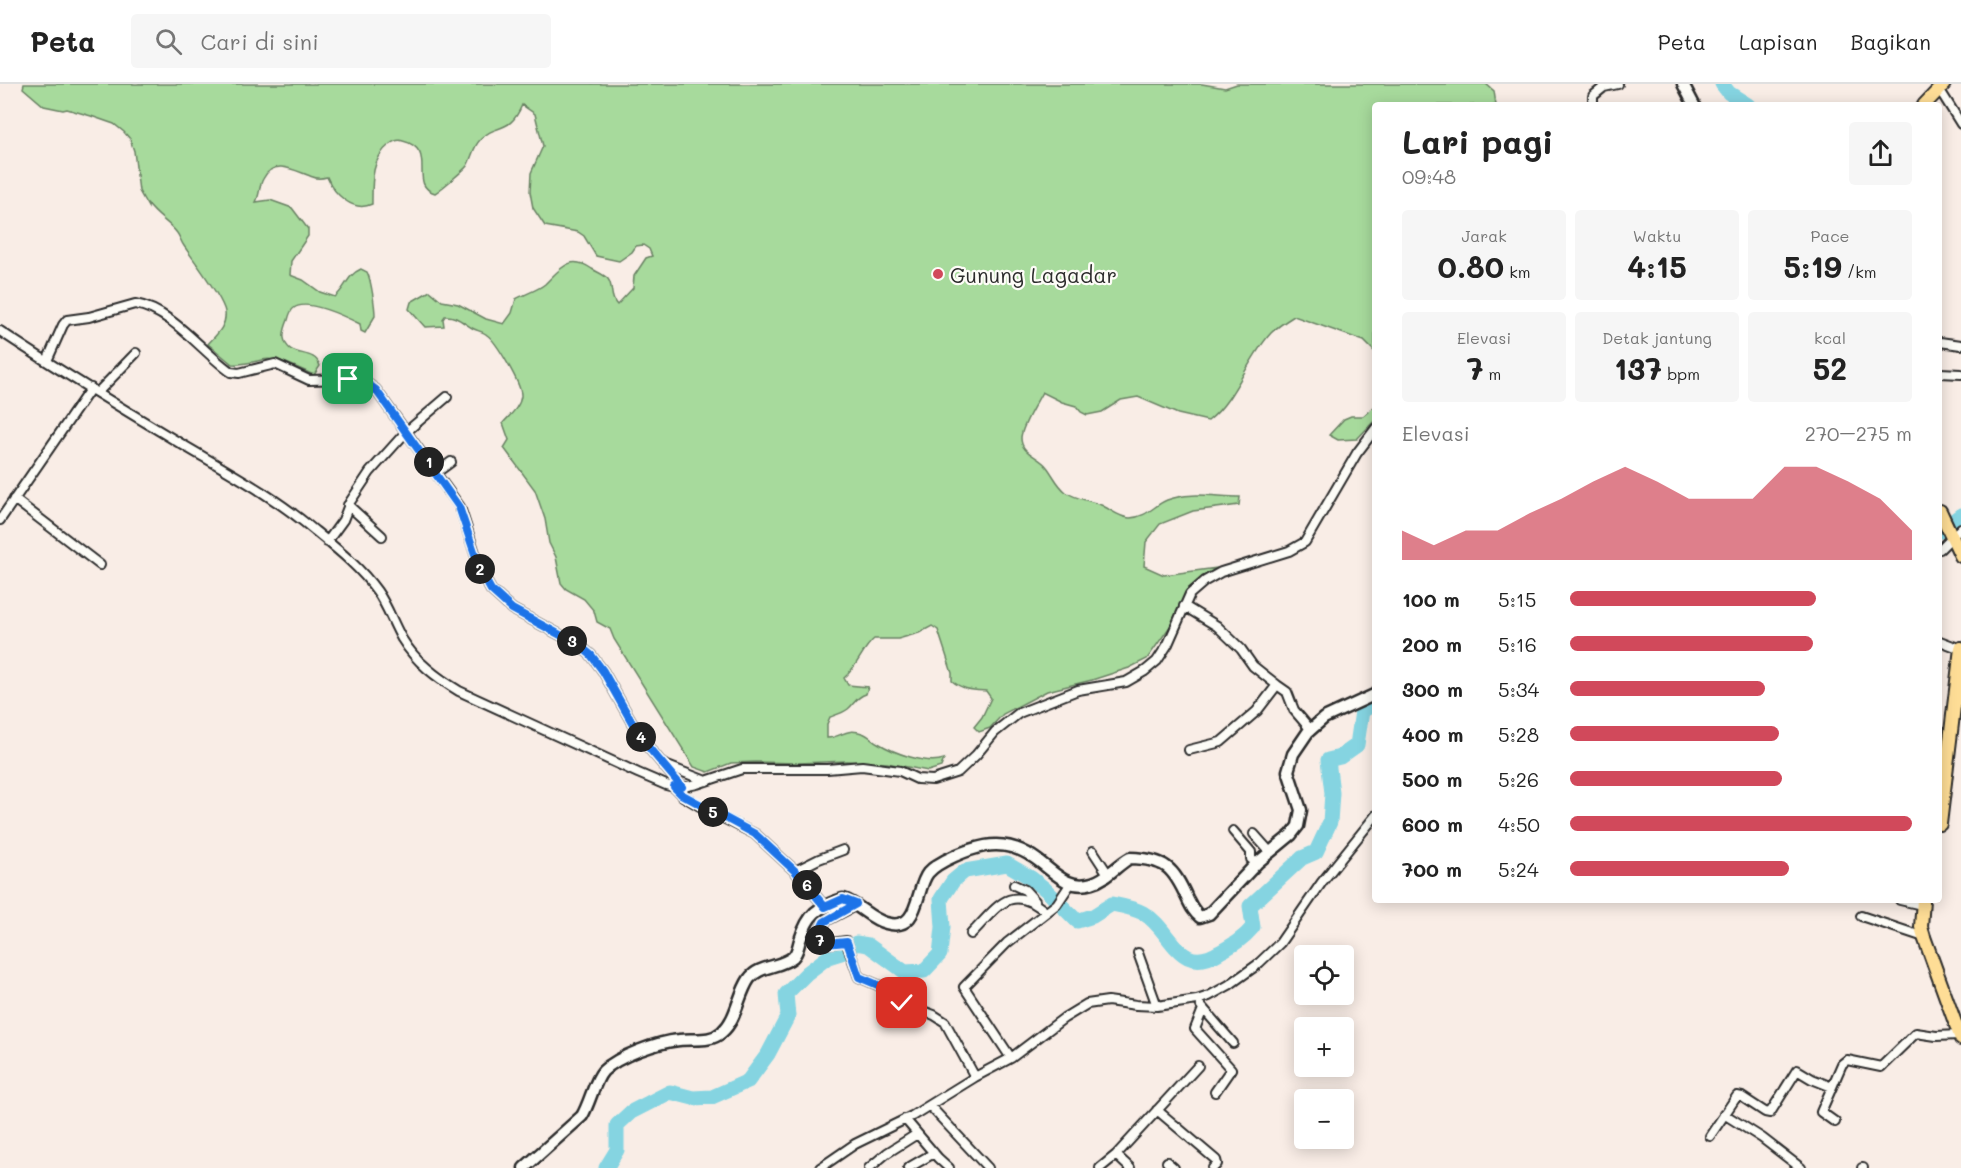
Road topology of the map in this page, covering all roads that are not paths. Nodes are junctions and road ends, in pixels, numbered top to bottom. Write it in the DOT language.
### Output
graph roads {
  1 [pos="1618,84"];
  2 [pos="1683,84"];
  3 [pos="1940,86"];
  4 [pos="1598,88"];
  5 [pos="1593,102"];
  6 [pos="1692,102"];
  7 [pos="1927,102"];
  8 [pos="1961,124"];
  9 [pos="0,331"];
  10 [pos="1942,342"];
  11 [pos="1961,345"];
  12 [pos="136,353"];
  13 [pos="47,361"];
  14 [pos="1942,373"];
  15 [pos="1961,374"];
  16 [pos="94,390"];
  17 [pos="447,397"];
  18 [pos="406,432"];
  19 [pos="1372,433"];
  20 [pos="451,462"];
  21 [pos="436,472"];
  22 [pos="14,500"];
  23 [pos="348,505"];
  24 [pos="0,520"];
  25 [pos="1945,524"];
  26 [pos="1961,528"];
  27 [pos="382,536"];
  28 [pos="1942,539"];
  29 [pos="327,542"];
  30 [pos="1961,556"];
  31 [pos="100,565"];
  32 [pos="1184,606"];
  33 [pos="1942,642"];
  34 [pos="1961,648"];
  35 [pos="1277,685"];
  36 [pos="1372,696"];
  37 [pos="1308,726"];
  38 [pos="1189,750"];
  39 [pos="1943,764"];
  40 [pos="664,765"];
  41 [pos="706,781"];
  42 [pos="1942,784"];
  43 [pos="678,787"];
  44 [pos="1372,820"];
  45 [pos="1233,831"];
  46 [pos="1254,834"];
  47 [pos="1268,849"];
  48 [pos="843,850"];
  49 [pos="1093,851"];
  50 [pos="1254,861"];
  51 [pos="1105,870"];
  52 [pos="795,871"];
  53 [pos="1071,883"];
  54 [pos="1014,885"];
  55 [pos="820,902"];
  56 [pos="1035,902"];
  57 [pos="1922,903"];
  58 [pos="856,904"];
  59 [pos="1046,912"];
  60 [pos="1861,916"];
  61 [pos="971,934"];
  62 [pos="1924,937"];
  63 [pos="1138,953"];
  64 [pos="1197,1000"];
  65 [pos="1157,1006"];
  66 [pos="1203,1009"];
  67 [pos="1960,1037"];
  68 [pos="1233,1043"];
  69 [pos="1011,1058"];
  70 [pos="1198,1066"];
  71 [pos="975,1077"];
  72 [pos="1832,1087"];
  73 [pos="1215,1092"];
  74 [pos="930,1106"];
  75 [pos="1158,1110"];
  76 [pos="1724,1114"];
  77 [pos="905,1119"];
  78 [pos="1835,1122"];
  79 [pos="917,1134"];
  80 [pos="1710,1137"];
  81 [pos="934,1153"];
  82 [pos="1116,1155"];
  83 [pos="1167,1162"];
  84 [pos="524,1168"];
  85 [pos="820,1168"];
  86 [pos="869,1168"];
  87 [pos="908,1168"];
  88 [pos="950,1168"];
  89 [pos="988,1168"];
  90 [pos="1100,1168"];
  91 [pos="1130,1168"];
  92 [pos="1174,1168"];
  93 [pos="1213,1168"];
  94 [pos="1801,1168"];
  1 -- 4 [label="street"];
  2 -- 6 [label="street"];
  3 -- 7 [label="main road"];
  3 -- 8 [label="street"];
  4 -- 5 [label="street"];
  9 -- 13 [label="street"];
  10 -- 11 [label="street"];
  12 -- 16 [label="street"];
  13 -- 16 [label="street"];
  13 -- 18 [label="street"];
  14 -- 15 [label="street"];
  16 -- 22 [label="street"];
  16 -- 29 [label="street"];
  17 -- 18 [label="street"];
  18 -- 21 [label="street"];
  18 -- 23 [label="street"];
  19 -- 32 [label="street"];
  20 -- 21 [label="street"];
  21 -- 40 [label="street"];
  22 -- 24 [label="street"];
  22 -- 31 [label="street"];
  23 -- 27 [label="street"];
  23 -- 29 [label="street"];
  25 -- 26 [label="street"];
  25 -- 28 [label="street"];
  25 -- 30 [label="main road"];
  29 -- 43 [label="street"];
  32 -- 35 [label="street"];
  32 -- 41 [label="street"];
  33 -- 34 [label="street"];
  34 -- 39 [label="main road"];
  35 -- 37 [label="street"];
  35 -- 38 [label="street"];
  36 -- 37 [label="street"];
  37 -- 47 [label="street"];
  39 -- 42 [label="main road"];
  40 -- 41 [label="street"];
  40 -- 43 [label="street"];
  41 -- 43 [label="street"];
  43 -- 52 [label="street"];
  44 -- 64 [label="street"];
  45 -- 50 [label="street"];
  46 -- 47 [label="street"];
  47 -- 50 [label="street"];
  48 -- 52 [label="street"];
  49 -- 51 [label="street"];
  50 -- 51 [label="street"];
  51 -- 53 [label="street"];
  52 -- 55 [label="street"];
  53 -- 58 [label="street"];
  53 -- 59 [label="street"];
  54 -- 56 [label="street"];
  55 -- 58 [label="street"];
  55 -- 84 [label="street"];
  56 -- 59 [label="street"];
  56 -- 61 [label="street"];
  57 -- 62 [label="main road"];
  58 -- 71 [label="street"];
  59 -- 69 [label="street"];
  60 -- 62 [label="street"];
  62 -- 67 [label="main road"];
  63 -- 65 [label="street"];
  64 -- 65 [label="street"];
  64 -- 66 [label="street"];
  65 -- 69 [label="street"];
  66 -- 68 [label="street"];
  66 -- 73 [label="street"];
  67 -- 72 [label="street"];
  69 -- 71 [label="street"];
  70 -- 75 [label="street"];
  71 -- 74 [label="street"];
  72 -- 76 [label="street"];
  72 -- 78 [label="street"];
  74 -- 77 [label="street"];
  74 -- 89 [label="street"];
  75 -- 82 [label="street"];
  75 -- 93 [label="street"];
  76 -- 80 [label="street"];
  76 -- 94 [label="street"];
  77 -- 79 [label="street"];
  77 -- 85 [label="street"];
  79 -- 81 [label="street"];
  79 -- 86 [label="street"];
  81 -- 87 [label="street"];
  81 -- 88 [label="street"];
  82 -- 90 [label="street"];
  82 -- 91 [label="street"];
  83 -- 92 [label="street"];
}
